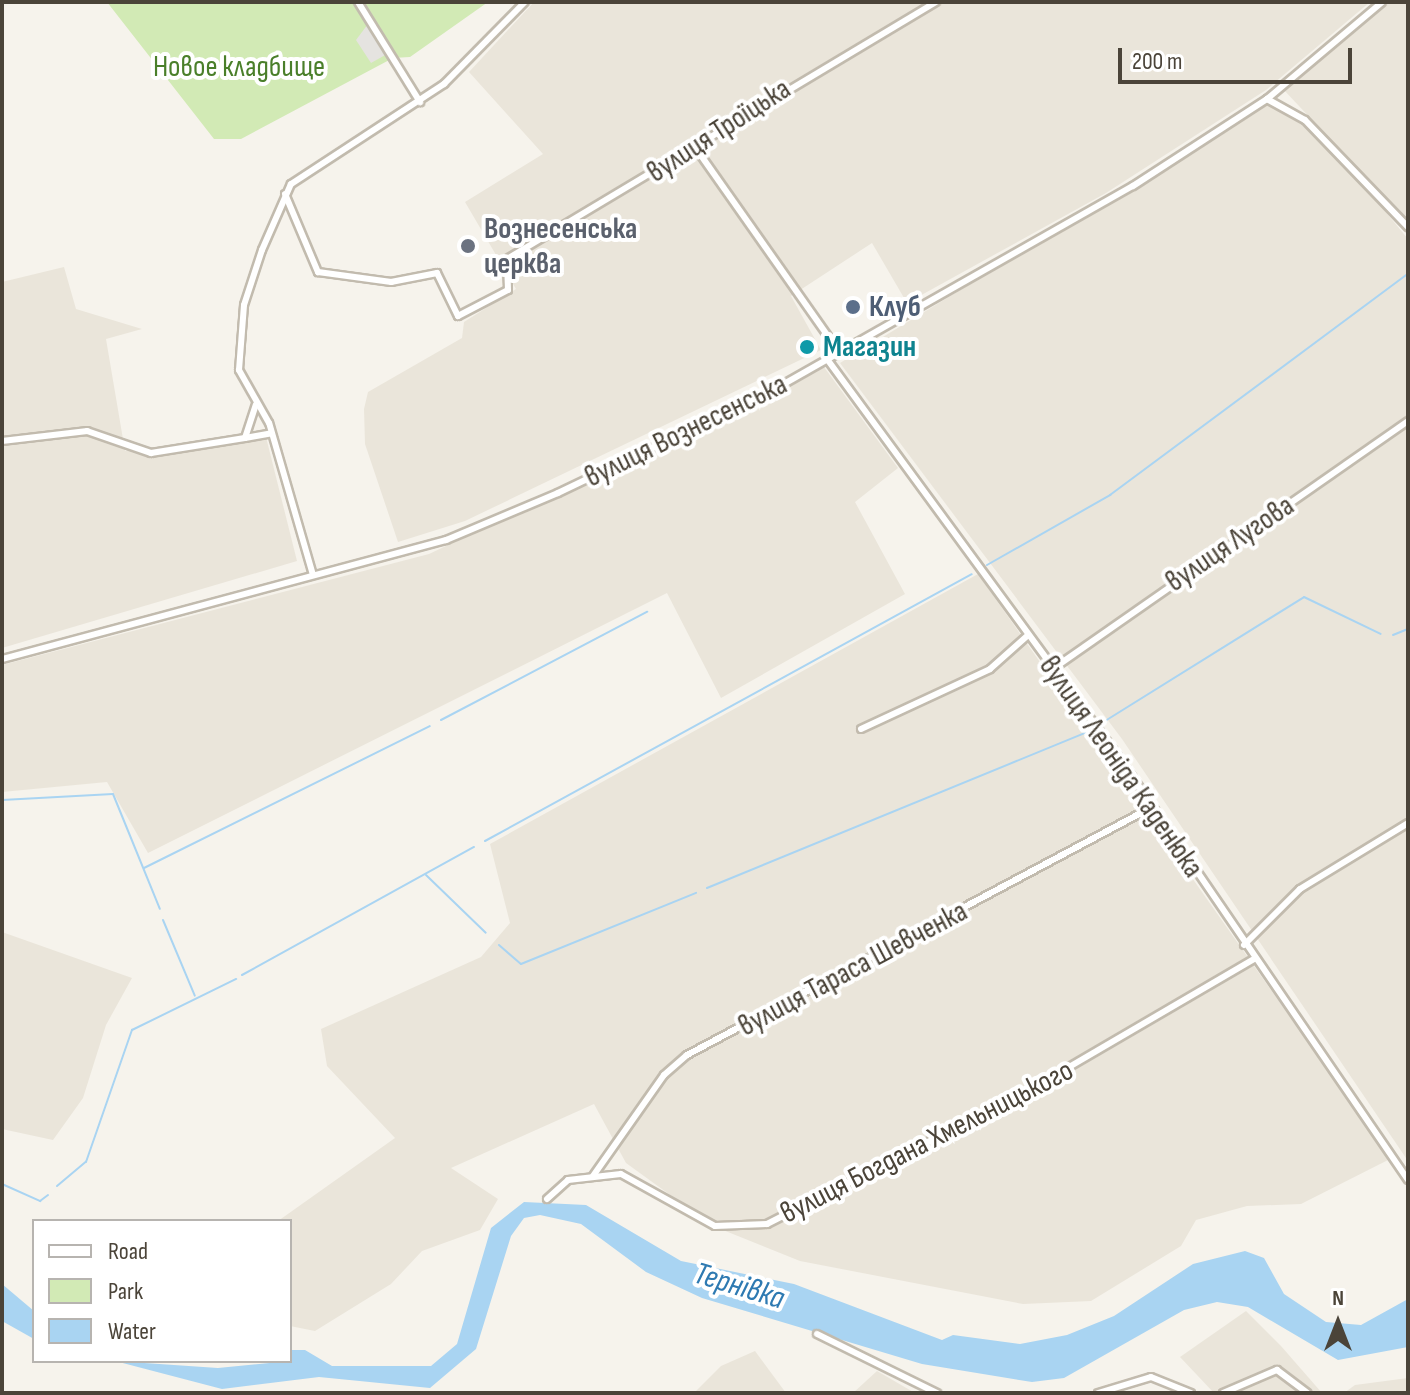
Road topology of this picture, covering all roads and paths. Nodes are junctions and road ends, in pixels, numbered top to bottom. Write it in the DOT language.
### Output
graph roads {
  1 [pos="358,2"];
  2 [pos="525,2"];
  3 [pos="936,2"];
  4 [pos="1382,2"];
  5 [pos="1267,99"];
  6 [pos="420,102"];
  7 [pos="695,147"];
  8 [pos="285,194"];
  9 [pos="1408,227"];
  10 [pos="839,352"];
  11 [pos="827,359"];
  12 [pos="256,405"];
  13 [pos="1408,421"];
  14 [pos="272,433"];
  15 [pos="245,438"];
  16 [pos="2,441"];
  17 [pos="313,575"];
  18 [pos="1027,636"];
  19 [pos="2,659"];
  20 [pos="1054,668"];
  21 [pos="861,729"];
  22 [pos="1152,807"];
  23 [pos="1408,823"];
  24 [pos="1244,945"];
  25 [pos="1254,959"];
  26 [pos="593,1176"];
  27 [pos="1408,1180"];
  28 [pos="547,1199"];
  29 [pos="817,1334"];
  30 [pos="937,1393"];
  31 [pos="1098,1393"];
  32 [pos="1191,1393"];
  33 [pos="1223,1393"];
  34 [pos="1307,1393"];
  1 -- 6 [label="street"];
  2 -- 6 [label="street"];
  3 -- 7 [label="street, вулиця Троїцька"];
  4 -- 5 [label="street, вулиця Вознесенська"];
  5 -- 9 [label="street"];
  5 -- 10 [label="street, вулиця Вознесенська"];
  6 -- 8 [label="street"];
  7 -- 8 [label="street, вулиця Троїцька"];
  7 -- 10 [label="street"];
  8 -- 12 [label="street"];
  10 -- 11 [label="street, вулиця Вознесенська"];
  11 -- 17 [label="street, вулиця Вознесенська"];
  11 -- 18 [label="street, вулиця Леоніда Каденюка"];
  12 -- 14 [label="street"];
  12 -- 15 [label="street"];
  13 -- 20 [label="street, вулиця Лугова"];
  14 -- 15 [label="street"];
  14 -- 17 [label="street"];
  15 -- 16 [label="street"];
  17 -- 19 [label="street, вулиця Вознесенська"];
  18 -- 20 [label="street, вулиця Леоніда Каденюка"];
  18 -- 21 [label="street"];
  20 -- 22 [label="street, вулиця Леоніда Каденюка"];
  22 -- 24 [label="street, вулиця Леоніда Каденюка"];
  22 -- 26 [label="street, вулиця Тараса Шевченка"];
  23 -- 24 [label="street"];
  24 -- 25 [label="street, вулиця Леоніда Каденюка"];
  25 -- 26 [label="street, вулиця Богдана Хмельницького"];
  25 -- 27 [label="street, вулиця Леоніда Каденюка"];
  26 -- 28 [label="street, вулиця Богдана Хмельницького"];
  29 -- 30 [label="street"];
  31 -- 32 [label="street"];
  33 -- 34 [label="street"];
}
